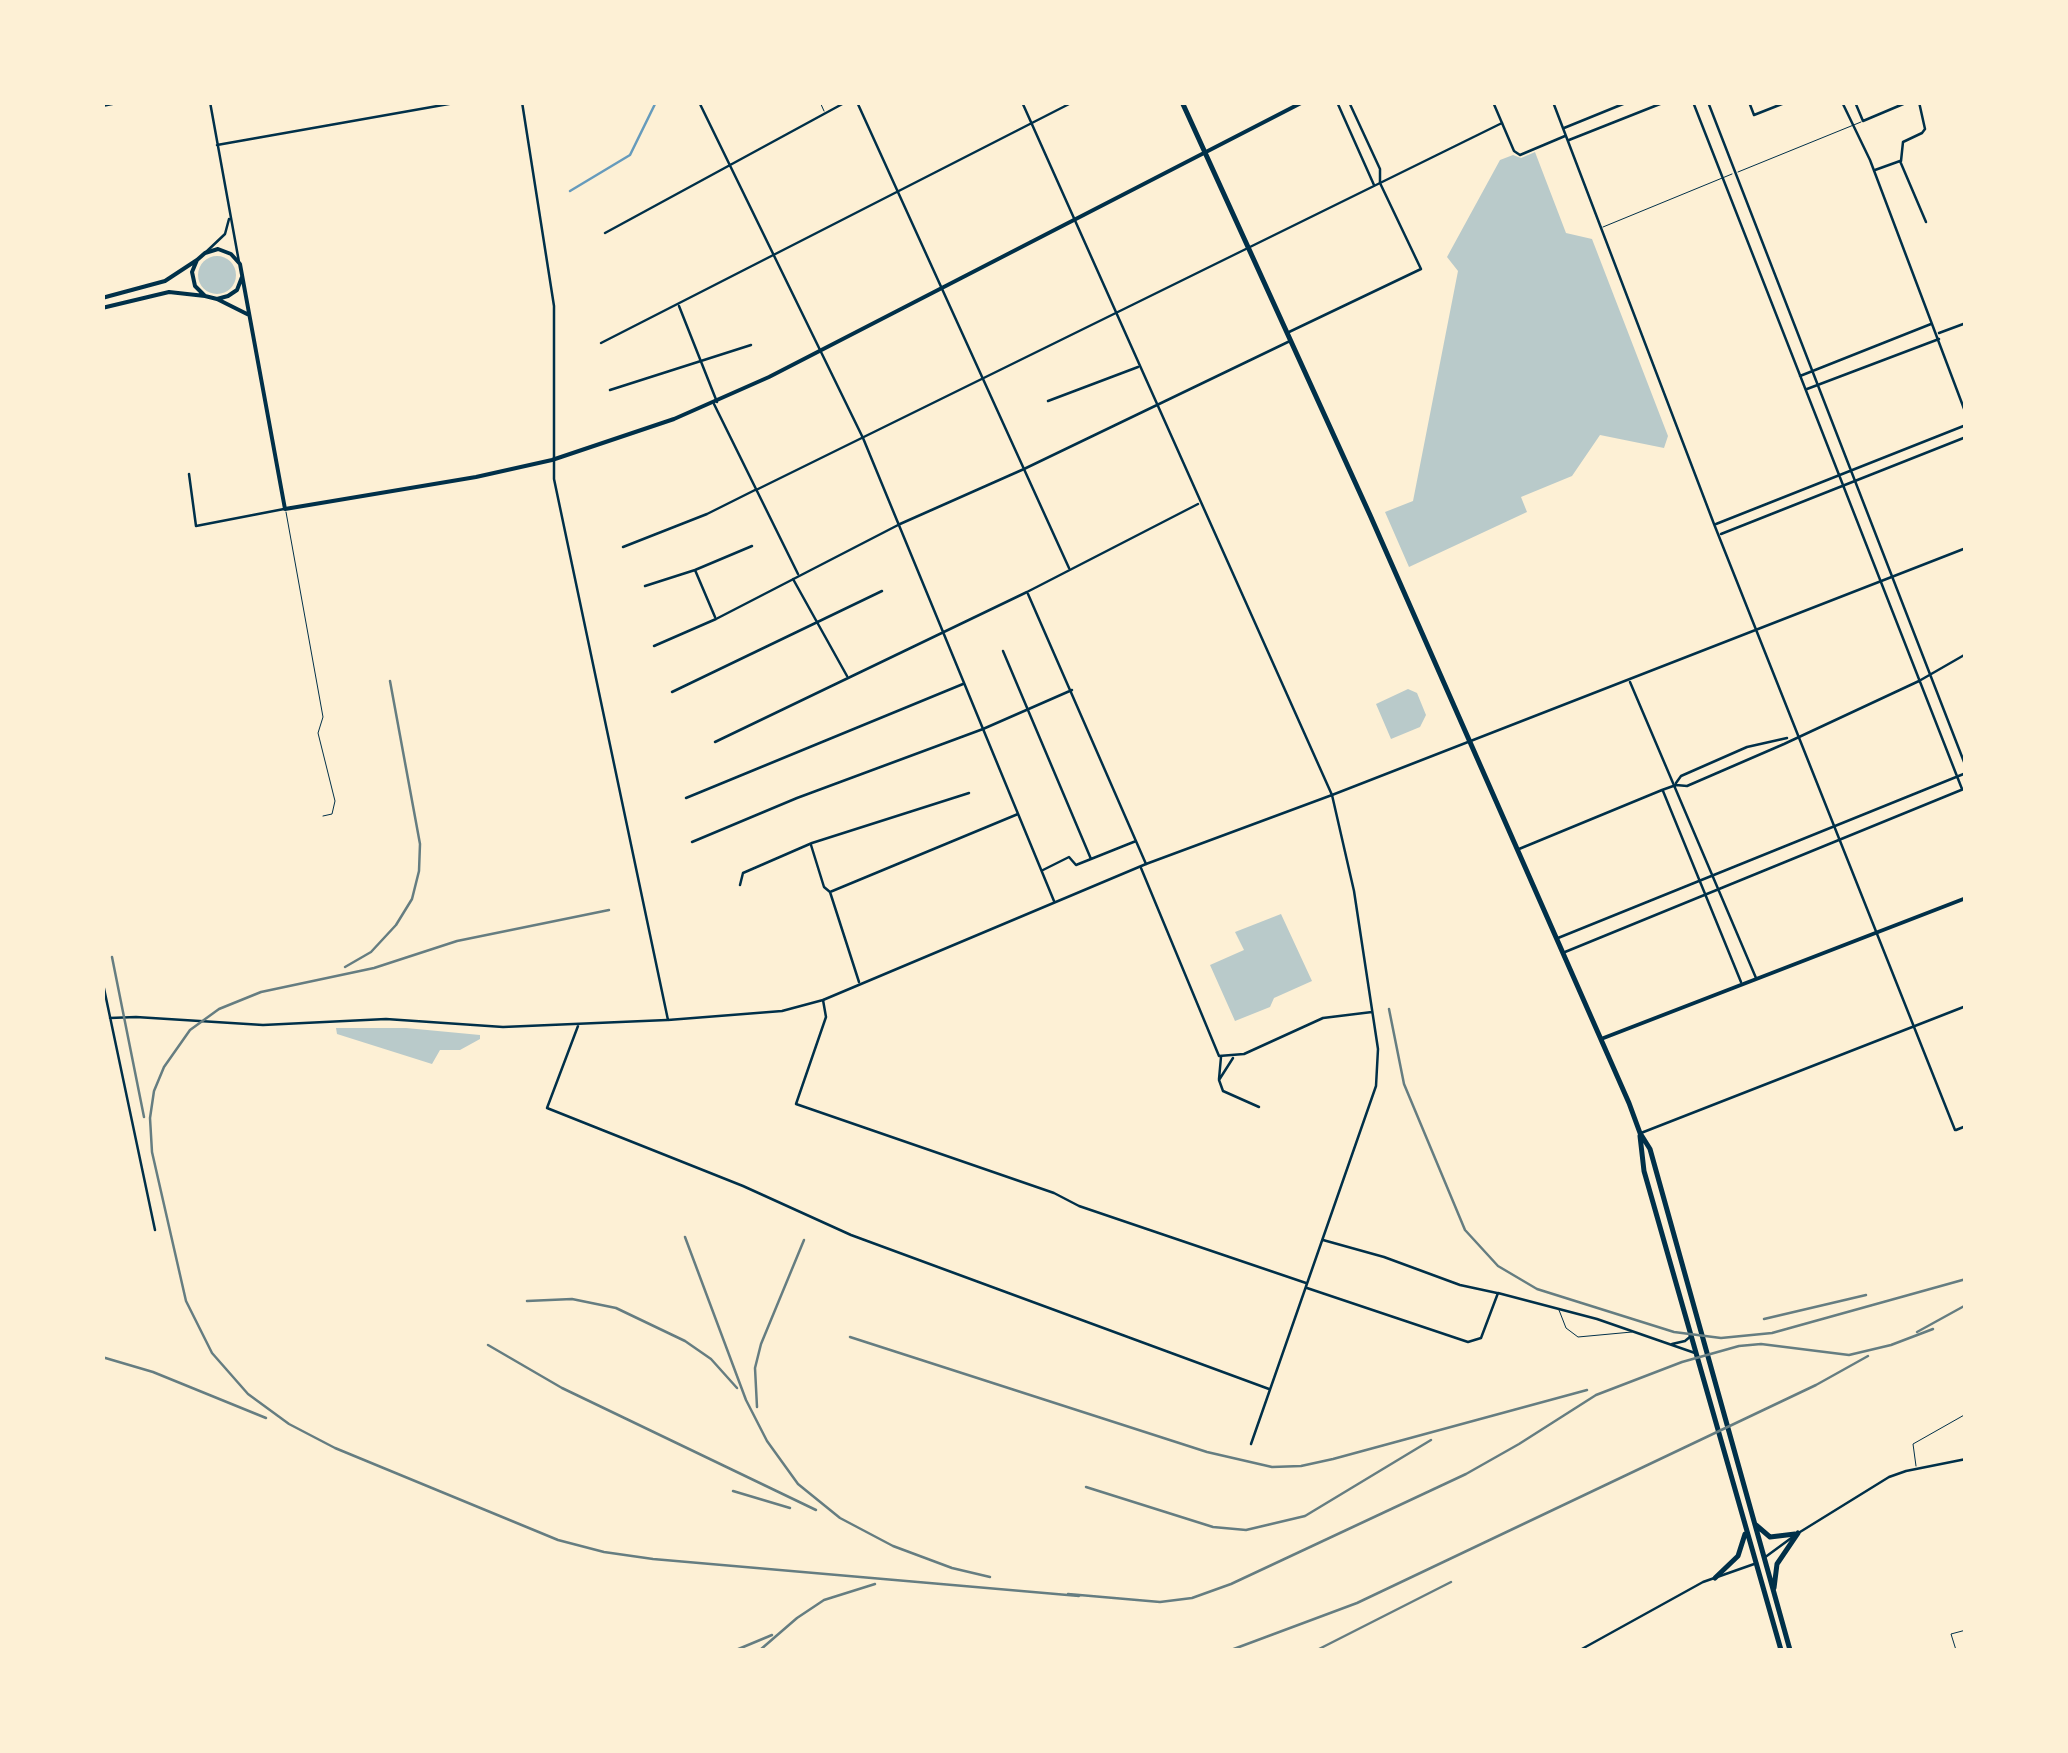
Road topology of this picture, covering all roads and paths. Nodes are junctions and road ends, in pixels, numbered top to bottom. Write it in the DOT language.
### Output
graph roads {
  1 [pos="122,102"];
  2 [pos="210,102"];
  3 [pos="460,102"];
  4 [pos="522,102"];
  5 [pos="699,102"];
  6 [pos="820,102"];
  7 [pos="846,102"];
  8 [pos="864,102"];
  9 [pos="1022,102"];
  10 [pos="1073,102"];
  11 [pos="1182,102"];
  12 [pos="1303,102"];
  13 [pos="1336,102"];
  14 [pos="1349,102"];
  15 [pos="1493,102"];
  16 [pos="1553,102"];
  17 [pos="1628,102"];
  18 [pos="1665,102"];
  19 [pos="1693,102"];
  20 [pos="1708,102"];
  21 [pos="1748,102"];
  22 [pos="1787,102"];
  23 [pos="1842,102"];
  24 [pos="1855,102"];
  25 [pos="1908,102"];
  26 [pos="1919,102"];
  27 [pos="112,103"];
  28 [pos="858,104"];
  29 [pos="102,106"];
  30 [pos="826,114"];
  31 [pos="1863,121"];
  32 [pos="1033,123"];
  33 [pos="1502,123"];
  34 [pos="1852,126"];
  35 [pos="1563,128"];
  36 [pos="1567,138"];
  37 [pos="216,145"];
  38 [pos="1205,155"];
  39 [pos="1900,161"];
  40 [pos="730,165"];
  41 [pos="1874,170"];
  42 [pos="1735,173"];
  43 [pos="1723,178"];
  44 [pos="1380,183"];
  45 [pos="1374,186"];
  46 [pos="898,192"];
  47 [pos="230,217"];
  48 [pos="1075,220"];
  49 [pos="1926,222"];
  50 [pos="1600,228"];
  51 [pos="605,232"];
  52 [pos="1248,249"];
  53 [pos="205,253"];
  54 [pos="774,255"];
  55 [pos="197,260"];
  56 [pos="240,264"];
  57 [pos="242,278"];
  58 [pos="942,288"];
  59 [pos="205,296"];
  60 [pos="103,298"];
  61 [pos="216,299"];
  62 [pos="678,303"];
  63 [pos="102,308"];
  64 [pos="249,314"];
  65 [pos="1116,316"];
  66 [pos="1933,323"];
  67 [pos="1966,323"];
  68 [pos="1288,332"];
  69 [pos="1938,336"];
  70 [pos="1291,340"];
  71 [pos="601,343"];
  72 [pos="751,345"];
  73 [pos="820,350"];
  74 [pos="701,362"];
  75 [pos="1139,367"];
  76 [pos="1812,371"];
  77 [pos="1800,376"];
  78 [pos="982,380"];
  79 [pos="1817,385"];
  80 [pos="610,390"];
  81 [pos="1806,390"];
  82 [pos="1048,401"];
  83 [pos="715,403"];
  84 [pos="1156,406"];
  85 [pos="1966,414"];
  86 [pos="1966,426"];
  87 [pos="1966,437"];
  88 [pos="863,438"];
  89 [pos="1921,442"];
  90 [pos="1925,454"];
  91 [pos="552,460"];
  92 [pos="1024,469"];
  93 [pos="1850,471"];
  94 [pos="189,474"];
  95 [pos="1839,476"];
  96 [pos="1855,482"];
  97 [pos="1844,486"];
  98 [pos="756,490"];
  99 [pos="1201,502"];
  100 [pos="285,509"];
  101 [pos="900,524"];
  102 [pos="1714,524"];
  103 [pos="1718,535"];
  104 [pos="752,546"];
  105 [pos="623,547"];
  106 [pos="1966,548"];
  107 [pos="695,570"];
  108 [pos="1070,570"];
  109 [pos="799,576"];
  110 [pos="1892,577"];
  111 [pos="793,579"];
  112 [pos="1880,581"];
  113 [pos="645,586"];
  114 [pos="882,591"];
  115 [pos="1028,592"];
  116 [pos="716,619"];
  117 [pos="818,620"];
  118 [pos="1757,629"];
  119 [pos="944,632"];
  120 [pos="654,646"];
  121 [pos="1003,650"];
  122 [pos="1966,654"];
  123 [pos="1929,673"];
  124 [pos="848,678"];
  125 [pos="1629,678"];
  126 [pos="1920,680"];
  127 [pos="964,683"];
  128 [pos="1072,690"];
  129 [pos="672,692"];
  130 [pos="1028,709"];
  131 [pos="984,729"];
  132 [pos="1799,734"];
  133 [pos="1790,738"];
  134 [pos="1470,740"];
  135 [pos="716,742"];
  136 [pos="1966,767"];
  137 [pos="1966,774"];
  138 [pos="1957,777"];
  139 [pos="1676,785"];
  140 [pos="1964,789"];
  141 [pos="1662,790"];
  142 [pos="969,792"];
  143 [pos="1332,795"];
  144 [pos="686,798"];
  145 [pos="1018,814"];
  146 [pos="322,816"];
  147 [pos="1834,825"];
  148 [pos="1839,837"];
  149 [pos="1136,840"];
  150 [pos="692,842"];
  151 [pos="810,843"];
  152 [pos="1518,850"];
  153 [pos="1091,859"];
  154 [pos="1146,864"];
  155 [pos="1141,866"];
  156 [pos="1042,871"];
  157 [pos="1713,874"];
  158 [pos="1700,879"];
  159 [pos="740,885"];
  160 [pos="1719,889"];
  161 [pos="830,892"];
  162 [pos="1706,894"];
  163 [pos="1966,898"];
  164 [pos="1054,901"];
  165 [pos="1877,933"];
  166 [pos="1557,938"];
  167 [pos="1564,953"];
  168 [pos="102,979"];
  169 [pos="1756,980"];
  170 [pos="860,984"];
  171 [pos="1742,985"];
  172 [pos="823,1000"];
  173 [pos="1966,1006"];
  174 [pos="1372,1012"];
  175 [pos="110,1018"];
  176 [pos="668,1020"];
  177 [pos="578,1026"];
  178 [pos="1914,1027"];
  179 [pos="1602,1039"];
  180 [pos="1221,1057"];
  181 [pos="1233,1058"];
  182 [pos="1219,1080"];
  183 [pos="1259,1107"];
  184 [pos="1966,1126"];
  185 [pos="1640,1134"];
  186 [pos="155,1230"];
  187 [pos="1322,1240"];
  188 [pos="1306,1286"];
  189 [pos="1498,1293"];
  190 [pos="1559,1308"];
  191 [pos="1635,1332"];
  192 [pos="1691,1336"];
  193 [pos="1670,1344"];
  194 [pos="1696,1354"];
  195 [pos="1270,1390"];
  196 [pos="1966,1414"];
  197 [pos="1251,1444"];
  198 [pos="1966,1459"];
  199 [pos="1917,1470"];
  200 [pos="1755,1523"];
  201 [pos="1746,1531"];
  202 [pos="1798,1533"];
  203 [pos="1764,1558"];
  204 [pos="1756,1563"];
  205 [pos="1715,1578"];
  206 [pos="1774,1595"];
  207 [pos="1966,1630"];
  208 [pos="1580,1650"];
  209 [pos="1780,1650"];
  210 [pos="1790,1650"];
  211 [pos="1956,1650"];
  1 -- 27 [label="street"];
  2 -- 37 [label="street"];
  3 -- 37 [label="street"];
  4 -- 91 [label="street"];
  5 -- 40 [label="street"];
  6 -- 30 [label="lane"];
  7 -- 30 [label="street"];
  8 -- 28 [label="street"];
  9 -- 32 [label="street"];
  10 -- 32 [label="street"];
  11 -- 38 [label="main road"];
  12 -- 38 [label="main road"];
  13 -- 45 [label="street"];
  14 -- 44 [label="street"];
  15 -- 33 [label="street"];
  16 -- 35 [label="street"];
  17 -- 35 [label="street"];
  18 -- 36 [label="street"];
  19 -- 43 [label="street"];
  20 -- 42 [label="street"];
  21 -- 22 [label="street"];
  23 -- 34 [label="street"];
  24 -- 31 [label="street"];
  25 -- 31 [label="street"];
  26 -- 39 [label="street"];
  27 -- 29 [label="street"];
  28 -- 46 [label="street"];
  30 -- 40 [label="street"];
  31 -- 34 [label="lane"];
  32 -- 46 [label="street"];
  32 -- 48 [label="street"];
  33 -- 36 [label="street"];
  33 -- 44 [label="street"];
  34 -- 41 [label="street"];
  34 -- 42 [label="lane"];
  35 -- 36 [label="street"];
  36 -- 50 [label="street"];
  37 -- 47 [label="street"];
  38 -- 48 [label="main road"];
  38 -- 52 [label="main road"];
  39 -- 41 [label="street"];
  39 -- 49 [label="street"];
  40 -- 51 [label="street"];
  40 -- 54 [label="street"];
  41 -- 66 [label="street"];
  42 -- 43 [label="lane"];
  42 -- 76 [label="street"];
  43 -- 50 [label="lane"];
  43 -- 77 [label="street"];
  44 -- 45 [label="street"];
  44 -- 68 [label="street"];
  45 -- 52 [label="street"];
  46 -- 54 [label="street"];
  46 -- 58 [label="street"];
  47 -- 53 [label="street"];
  47 -- 56 [label="street"];
  48 -- 58 [label="main road"];
  48 -- 65 [label="street"];
  50 -- 102 [label="street"];
  52 -- 65 [label="street"];
  52 -- 68 [label="main road"];
  53 -- 55 [label="main road"];
  53 -- 56 [label="main road"];
  54 -- 62 [label="street"];
  54 -- 73 [label="street"];
  55 -- 59 [label="main road"];
  55 -- 60 [label="main road"];
  56 -- 57 [label="main road"];
  57 -- 61 [label="main road"];
  57 -- 64 [label="main road"];
  58 -- 73 [label="main road"];
  58 -- 78 [label="street"];
  59 -- 61 [label="main road"];
  59 -- 63 [label="main road"];
  61 -- 64 [label="main road"];
  62 -- 71 [label="street"];
  62 -- 74 [label="street"];
  64 -- 100 [label="main road"];
  65 -- 75 [label="street"];
  65 -- 78 [label="street"];
  66 -- 69 [label="street"];
  66 -- 76 [label="street"];
  67 -- 69 [label="street"];
  68 -- 70 [label="main road"];
  69 -- 79 [label="street"];
  69 -- 85 [label="street"];
  70 -- 84 [label="street"];
  70 -- 134 [label="main road"];
  72 -- 74 [label="street"];
  73 -- 83 [label="main road"];
  73 -- 88 [label="street"];
  74 -- 80 [label="street"];
  74 -- 83 [label="street"];
  75 -- 82 [label="street"];
  75 -- 84 [label="street"];
  76 -- 77 [label="street"];
  76 -- 79 [label="street"];
  77 -- 81 [label="street"];
  78 -- 88 [label="street"];
  78 -- 92 [label="street"];
  79 -- 81 [label="street"];
  79 -- 93 [label="street"];
  81 -- 95 [label="street"];
  83 -- 91 [label="main road"];
  83 -- 98 [label="street"];
  84 -- 92 [label="street"];
  84 -- 99 [label="street"];
  86 -- 89 [label="street"];
  87 -- 90 [label="street"];
  88 -- 98 [label="street"];
  88 -- 101 [label="street"];
  89 -- 90 [label="street"];
  89 -- 93 [label="street"];
  90 -- 96 [label="street"];
  91 -- 100 [label="main road"];
  91 -- 176 [label="street"];
  92 -- 101 [label="street"];
  92 -- 108 [label="street"];
  93 -- 95 [label="street"];
  93 -- 96 [label="street"];
  94 -- 100 [label="street"];
  95 -- 97 [label="street"];
  95 -- 102 [label="street"];
  96 -- 97 [label="street"];
  96 -- 110 [label="street"];
  97 -- 103 [label="street"];
  97 -- 112 [label="street"];
  98 -- 105 [label="street"];
  98 -- 109 [label="street"];
  99 -- 108 [label="street"];
  99 -- 143 [label="street"];
  100 -- 146 [label="lane"];
  101 -- 109 [label="street"];
  101 -- 119 [label="street"];
  102 -- 103 [label="street"];
  103 -- 118 [label="street"];
  104 -- 107 [label="street"];
  106 -- 110 [label="street"];
  107 -- 113 [label="street"];
  107 -- 116 [label="street"];
  108 -- 115 [label="street"];
  109 -- 111 [label="street"];
  110 -- 112 [label="street"];
  110 -- 123 [label="street"];
  111 -- 116 [label="street"];
  111 -- 117 [label="street"];
  112 -- 118 [label="street"];
  112 -- 126 [label="street"];
  114 -- 117 [label="street"];
  115 -- 119 [label="street"];
  115 -- 128 [label="street"];
  116 -- 120 [label="street"];
  117 -- 124 [label="street"];
  117 -- 129 [label="street"];
  118 -- 125 [label="street"];
  118 -- 132 [label="street"];
  119 -- 124 [label="street"];
  119 -- 127 [label="street"];
  121 -- 130 [label="street"];
  122 -- 123 [label="street"];
  123 -- 126 [label="street"];
  123 -- 136 [label="street"];
  124 -- 135 [label="street"];
  125 -- 134 [label="street"];
  125 -- 139 [label="street"];
  126 -- 132 [label="street"];
  126 -- 138 [label="street"];
  127 -- 131 [label="street"];
  127 -- 144 [label="street"];
  128 -- 130 [label="street"];
  128 -- 149 [label="street"];
  130 -- 131 [label="street"];
  130 -- 153 [label="street"];
  131 -- 145 [label="street"];
  131 -- 150 [label="street"];
  132 -- 133 [label="street"];
  132 -- 147 [label="street"];
  133 -- 139 [label="street"];
  133 -- 139 [label="street"];
  134 -- 143 [label="street"];
  134 -- 152 [label="main road"];
  137 -- 138 [label="street"];
  138 -- 140 [label="street"];
  138 -- 147 [label="street"];
  139 -- 141 [label="street"];
  139 -- 157 [label="street"];
  140 -- 148 [label="street"];
  141 -- 152 [label="street"];
  141 -- 158 [label="street"];
  142 -- 151 [label="street"];
  143 -- 154 [label="street"];
  143 -- 174 [label="street"];
  145 -- 156 [label="street"];
  145 -- 161 [label="street"];
  147 -- 148 [label="street"];
  147 -- 157 [label="street"];
  148 -- 160 [label="street"];
  148 -- 165 [label="street"];
  149 -- 153 [label="street"];
  149 -- 154 [label="street"];
  151 -- 159 [label="street"];
  151 -- 161 [label="street"];
  152 -- 166 [label="main road"];
  153 -- 156 [label="street"];
  154 -- 155 [label="street"];
  155 -- 164 [label="street"];
  155 -- 180 [label="street"];
  156 -- 164 [label="street"];
  157 -- 158 [label="street"];
  157 -- 160 [label="street"];
  158 -- 162 [label="street"];
  158 -- 166 [label="street"];
  160 -- 162 [label="street"];
  160 -- 169 [label="street"];
  161 -- 170 [label="street"];
  162 -- 167 [label="street"];
  162 -- 171 [label="street"];
  163 -- 165 [label="main road"];
  164 -- 170 [label="street"];
  165 -- 169 [label="main road"];
  165 -- 178 [label="street"];
  166 -- 167 [label="main road"];
  167 -- 179 [label="main road"];
  168 -- 175 [label="street"];
  169 -- 171 [label="main road"];
  170 -- 172 [label="street"];
  171 -- 179 [label="main road"];
  172 -- 176 [label="street"];
  172 -- 188 [label="street"];
  173 -- 178 [label="street"];
  174 -- 181 [label="street"];
  174 -- 187 [label="street"];
  175 -- 177 [label="street"];
  175 -- 186 [label="street"];
  176 -- 177 [label="street"];
  177 -- 195 [label="street"];
  178 -- 184 [label="street"];
  178 -- 185 [label="street"];
  179 -- 185 [label="main road"];
  180 -- 181 [label="street"];
  180 -- 182 [label="street"];
  181 -- 182 [label="street"];
  182 -- 183 [label="street"];
  185 -- 192 [label="main road"];
  185 -- 200 [label="main road"];
  187 -- 188 [label="street"];
  187 -- 189 [label="street"];
  188 -- 189 [label="street"];
  188 -- 195 [label="street"];
  189 -- 190 [label="street"];
  190 -- 191 [label="street"];
  190 -- 191 [label="lane"];
  191 -- 193 [label="street"];
  192 -- 193 [label="street"];
  192 -- 194 [label="main road"];
  193 -- 194 [label="street"];
  194 -- 201 [label="main road"];
  195 -- 197 [label="street"];
  196 -- 199 [label="lane"];
  198 -- 199 [label="street"];
  199 -- 202 [label="street"];
  200 -- 202 [label="main road"];
  200 -- 203 [label="main road"];
  201 -- 204 [label="main road"];
  201 -- 205 [label="main road"];
  202 -- 203 [label="street"];
  202 -- 206 [label="main road"];
  203 -- 204 [label="street"];
  203 -- 206 [label="main road"];
  204 -- 205 [label="street"];
  204 -- 209 [label="main road"];
  205 -- 208 [label="street"];
  206 -- 210 [label="main road"];
  207 -- 211 [label="lane"];
}
